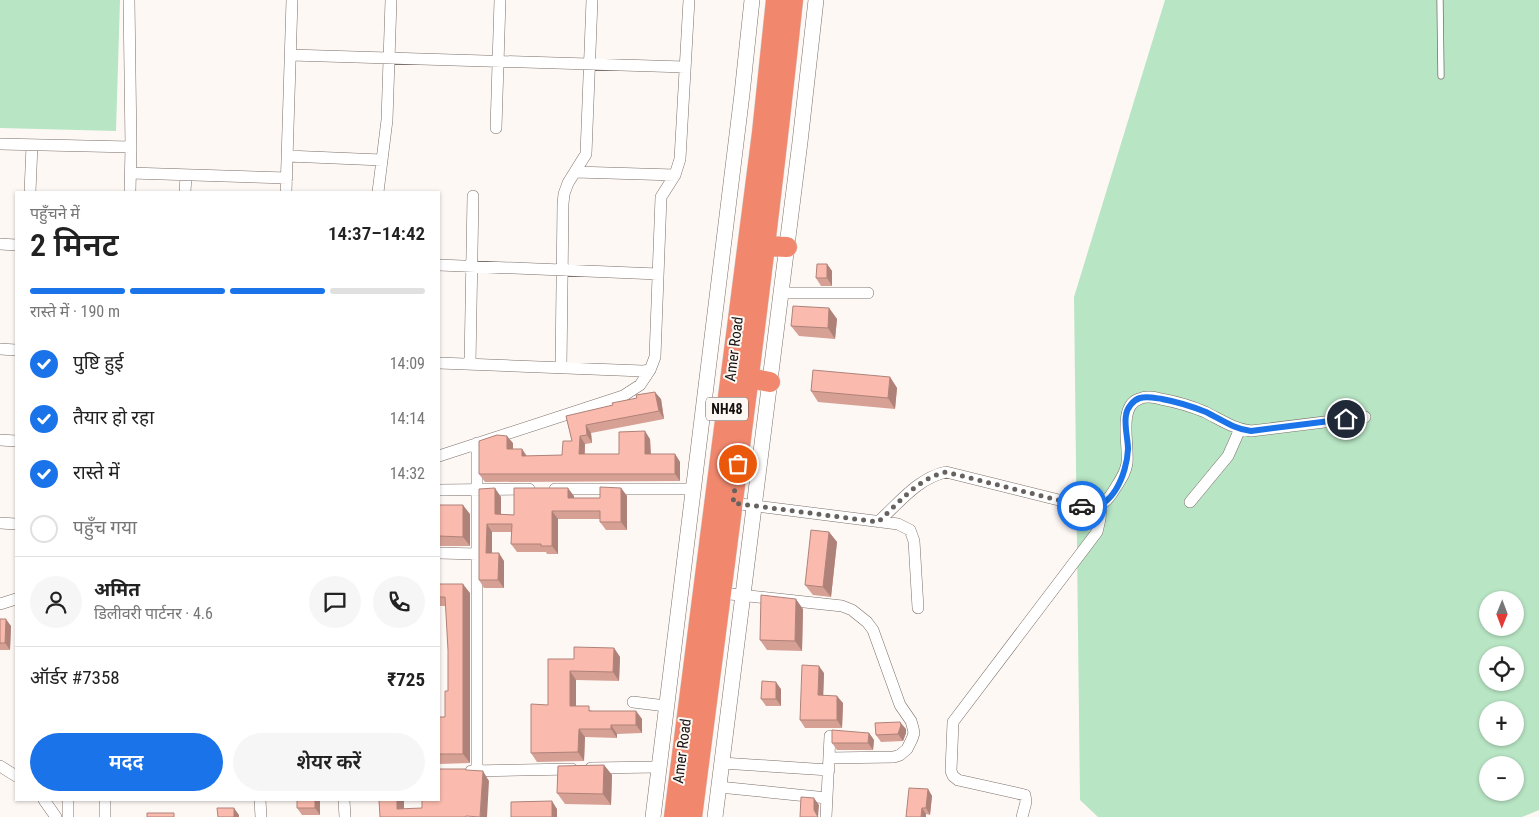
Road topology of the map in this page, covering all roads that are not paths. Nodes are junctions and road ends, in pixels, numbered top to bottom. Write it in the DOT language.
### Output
graph roads {
  1 [pos="129,0"];
  2 [pos="292,0"];
  3 [pos="391,0"];
  4 [pos="500,0"];
  5 [pos="592,0"];
  6 [pos="689,0"];
  7 [pos="752,0"];
  8 [pos="776,0"];
  9 [pos="793,0"];
  10 [pos="816,0"];
  11 [pos="1440,0"];
  12 [pos="291,56"];
  13 [pos="389,58"];
  14 [pos="498,61"];
  15 [pos="590,64"];
  16 [pos="685,67"];
  17 [pos="1441,76"];
  18 [pos="496,128"];
  19 [pos="0,144"];
  20 [pos="32,145"];
  21 [pos="131,147"];
  22 [pos="287,156"];
  23 [pos="382,160"];
  24 [pos="575,172"];
  25 [pos="131,173"];
  26 [pos="675,175"];
  27 [pos="186,176"];
  28 [pos="286,178"];
  29 [pos="30,191"];
  30 [pos="130,191"];
  31 [pos="185,191"];
  32 [pos="286,191"];
  33 [pos="378,191"];
  34 [pos="473,196"];
  35 [pos="0,244"];
  36 [pos="15,245"];
  37 [pos="765,246"];
  38 [pos="787,247"];
  39 [pos="440,265"];
  40 [pos="472,267"];
  41 [pos="562,270"];
  42 [pos="658,274"];
  43 [pos="781,293"];
  44 [pos="868,293"];
  45 [pos="0,349"];
  46 [pos="15,350"];
  47 [pos="440,363"];
  48 [pos="470,364"];
  49 [pos="561,367"];
  50 [pos="650,370"];
  51 [pos="749,378"];
  52 [pos="770,382"];
  53 [pos="1365,417"];
  54 [pos="1240,429"];
  55 [pos="0,440"];
  56 [pos="15,441"];
  57 [pos="477,443"];
  58 [pos="440,456"];
  59 [pos="693,489"];
  60 [pos="440,490"];
  61 [pos="478,490"];
  62 [pos="1190,502"];
  63 [pos="733,503"];
  64 [pos="1101,505"];
  65 [pos="754,506"];
  66 [pos="878,522"];
  67 [pos="0,523"];
  68 [pos="15,524"];
  69 [pos="440,553"];
  70 [pos="477,554"];
  71 [pos="721,593"];
  72 [pos="743,595"];
  73 [pos="15,599"];
  74 [pos="0,604"];
  75 [pos="918,608"];
  76 [pos="633,702"];
  77 [pos="666,706"];
  78 [pos="830,736"];
  79 [pos="829,758"];
  80 [pos="722,763"];
  81 [pos="0,766"];
  82 [pos="659,767"];
  83 [pos="477,770"];
  84 [pos="829,770"];
  85 [pos="458,771"];
  86 [pos="15,775"];
  87 [pos="719,787"];
  88 [pos="827,798"];
  89 [pos="45,801"];
  90 [pos="68,801"];
  91 [pos="105,801"];
  92 [pos="260,801"];
  93 [pos="344,801"];
  94 [pos="56,817"];
  95 [pos="68,817"];
  96 [pos="105,817"];
  97 [pos="261,817"];
  98 [pos="345,817"];
  99 [pos="653,817"];
  100 [pos="674,817"];
  101 [pos="692,817"];
  102 [pos="715,817"];
  103 [pos="826,817"];
  104 [pos="1022,817"];
  1 -- 21 [label="street"];
  2 -- 12 [label="street"];
  3 -- 13 [label="street"];
  4 -- 14 [label="street"];
  5 -- 15 [label="street"];
  6 -- 16 [label="street"];
  7 -- 59 [label="street"];
  8 -- 100 [label="highway, Amer Road / NH48"];
  9 -- 37 [label="highway, Amer Road / NH48"];
  10 -- 38 [label="street"];
  11 -- 17 [label="lane"];
  12 -- 13 [label="street"];
  12 -- 22 [label="street"];
  13 -- 14 [label="street"];
  13 -- 23 [label="street"];
  14 -- 15 [label="street"];
  14 -- 18 [label="street"];
  15 -- 16 [label="street"];
  15 -- 24 [label="street"];
  16 -- 26 [label="street"];
  19 -- 20 [label="street"];
  20 -- 21 [label="street"];
  20 -- 29 [label="street"];
  21 -- 25 [label="street"];
  22 -- 23 [label="street"];
  22 -- 28 [label="street"];
  23 -- 33 [label="street"];
  24 -- 26 [label="street"];
  24 -- 41 [label="street"];
  25 -- 27 [label="street"];
  25 -- 30 [label="street"];
  26 -- 42 [label="street"];
  27 -- 28 [label="street"];
  27 -- 31 [label="street"];
  28 -- 32 [label="street"];
  34 -- 40 [label="street"];
  35 -- 36 [label="street"];
  37 -- 38 [label="highway"];
  37 -- 51 [label="highway, Amer Road / NH48"];
  38 -- 43 [label="street"];
  39 -- 40 [label="street"];
  40 -- 41 [label="street"];
  40 -- 48 [label="street"];
  41 -- 42 [label="street"];
  41 -- 49 [label="street"];
  42 -- 50 [label="street"];
  43 -- 44 [label="street"];
  43 -- 52 [label="street"];
  45 -- 46 [label="street"];
  47 -- 48 [label="street"];
  48 -- 49 [label="street"];
  49 -- 50 [label="street"];
  50 -- 57 [label="street"];
  51 -- 52 [label="highway"];
  51 -- 63 [label="highway, Amer Road / NH48"];
  52 -- 65 [label="street"];
  53 -- 54 [label="street"];
  54 -- 62 [label="street"];
  54 -- 64 [label="street"];
  55 -- 56 [label="street"];
  57 -- 58 [label="street"];
  57 -- 61 [label="street"];
  59 -- 61 [label="street"];
  59 -- 77 [label="street"];
  60 -- 61 [label="street"];
  61 -- 70 [label="street"];
  63 -- 65 [label="street"];
  63 -- 71 [label="highway, Amer Road / NH48"];
  64 -- 66 [label="street"];
  64 -- 104 [label="street"];
  65 -- 66 [label="street"];
  65 -- 72 [label="street"];
  66 -- 75 [label="street"];
  67 -- 68 [label="street"];
  69 -- 70 [label="street"];
  70 -- 83 [label="street"];
  71 -- 72 [label="street"];
  71 -- 101 [label="highway, Amer Road / NH48"];
  72 -- 79 [label="street"];
  72 -- 80 [label="street"];
  73 -- 74 [label="street"];
  76 -- 77 [label="street"];
  77 -- 82 [label="street"];
  78 -- 79 [label="street"];
  79 -- 84 [label="street"];
  80 -- 84 [label="street"];
  80 -- 87 [label="street"];
  81 -- 86 [label="street"];
  82 -- 83 [label="street"];
  82 -- 99 [label="street"];
  83 -- 85 [label="street"];
  84 -- 88 [label="street"];
  87 -- 88 [label="street"];
  87 -- 102 [label="street"];
  88 -- 103 [label="street"];
  89 -- 94 [label="street"];
  90 -- 95 [label="street"];
  91 -- 96 [label="street"];
  92 -- 97 [label="street"];
  93 -- 98 [label="street"];
}
